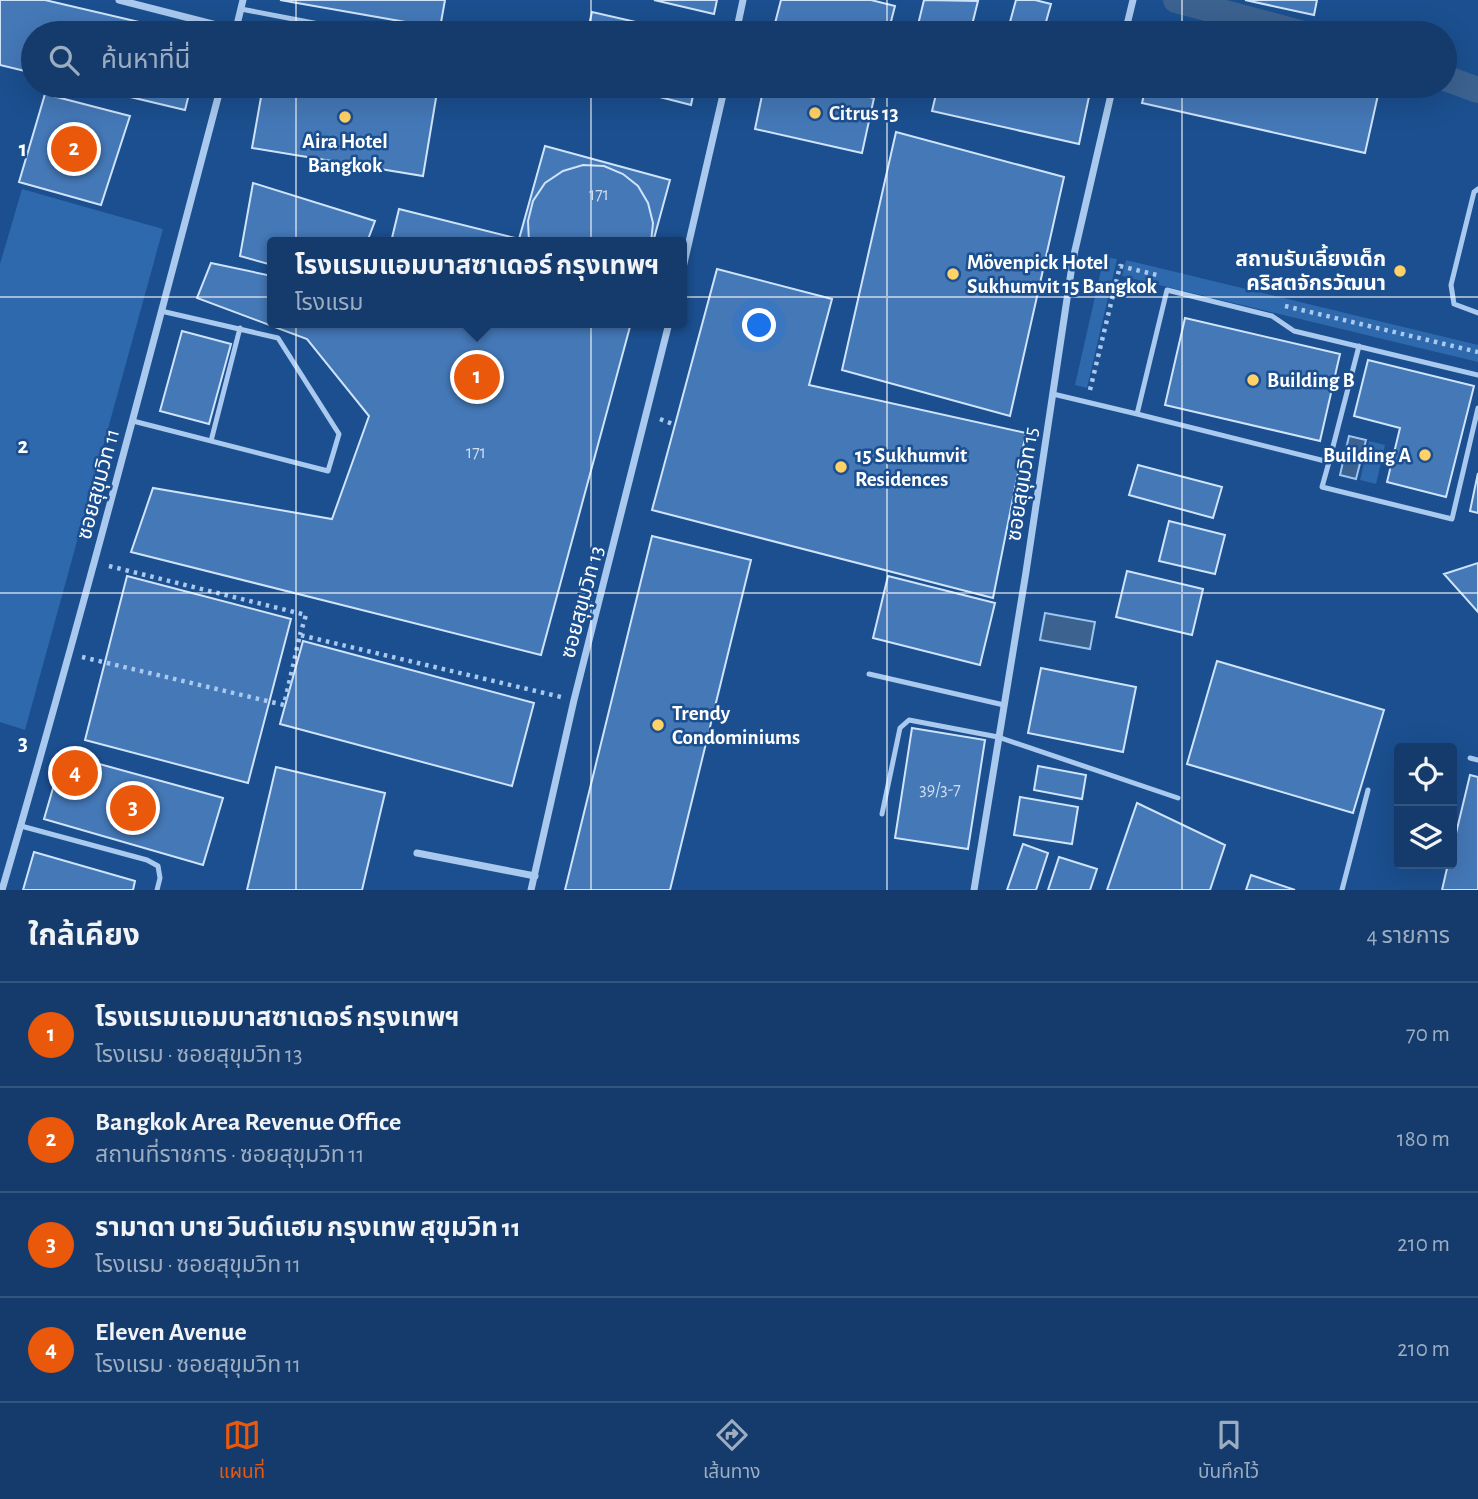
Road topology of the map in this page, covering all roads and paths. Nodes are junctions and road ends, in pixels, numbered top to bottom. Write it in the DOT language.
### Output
graph roads {
  1 [pos="119,0"];
  2 [pos="243,0"];
  3 [pos="743,0"];
  4 [pos="1133,0"];
  5 [pos="240,9"];
  6 [pos="195,21"];
  7 [pos="237,21"];
  8 [pos="303,21"];
  9 [pos="739,21"];
  10 [pos="1128,21"];
  11 [pos="218,98"];
  12 [pos="721,98"];
  13 [pos="1110,98"];
  14 [pos="1478,189"];
  15 [pos="687,250"];
  16 [pos="161,311"];
  17 [pos="1478,313"];
  18 [pos="240,328"];
  19 [pos="668,328"];
  20 [pos="1359,346"];
  21 [pos="1478,375"];
  22 [pos="1053,394"];
  23 [pos="1478,408"];
  24 [pos="1137,414"];
  25 [pos="133,421"];
  26 [pos="211,441"];
  27 [pos="1329,462"];
  28 [pos="103,564"];
  29 [pos="300,635"];
  30 [pos="78,656"];
  31 [pos="869,674"];
  32 [pos="574,700"];
  33 [pos="1004,705"];
  34 [pos="998,737"];
  35 [pos="1470,758"];
  36 [pos="1478,760"];
  37 [pos="1368,790"];
  38 [pos="1178,798"];
  39 [pos="882,814"];
  40 [pos="21,825"];
  41 [pos="417,853"];
  42 [pos="535,876"];
  43 [pos="2,890"];
  44 [pos="157,890"];
  45 [pos="531,890"];
  46 [pos="974,890"];
  47 [pos="1342,890"];
  1 -- 6 [label="street"];
  2 -- 5 [label="street"];
  3 -- 9 [label="street"];
  4 -- 10 [label="street"];
  5 -- 7 [label="street"];
  5 -- 8 [label="lane"];
  11 -- 16 [label="street, ซอยสุขุมวิท 11"];
  12 -- 15 [label="street"];
  13 -- 22 [label="street, ซอยสุขุมวิท 15"];
  14 -- 17 [label="lane"];
  16 -- 18 [label="lane"];
  16 -- 25 [label="street, ซอยสุขุมวิท 11"];
  18 -- 26 [label="lane"];
  18 -- 26 [label="lane"];
  19 -- 32 [label="street, ซอยสุขุมวิท 13"];
  20 -- 21 [label="lane"];
  20 -- 24 [label="lane"];
  20 -- 27 [label="lane"];
  22 -- 24 [label="lane"];
  22 -- 33 [label="street, ซอยสุขุมวิท 15"];
  23 -- 27 [label="lane"];
  24 -- 27 [label="lane"];
  25 -- 26 [label="lane"];
  25 -- 40 [label="street, ซอยสุขุมวิท 11"];
  28 -- 29 [label="path"];
  29 -- 30 [label="path"];
  29 -- 32 [label="path"];
  31 -- 33 [label="lane"];
  32 -- 42 [label="street, ซอยสุขุมวิท 13"];
  33 -- 34 [label="street, ซอยสุขุมวิท 15"];
  34 -- 38 [label="lane"];
  34 -- 39 [label="lane"];
  34 -- 46 [label="street, ซอยสุขุมวิท 15"];
  35 -- 36 [label="lane"];
  37 -- 47 [label="lane"];
  40 -- 43 [label="street, ซอยสุขุมวิท 11"];
  40 -- 44 [label="lane"];
  41 -- 42 [label="street"];
  42 -- 45 [label="street, ซอยสุขุมวิท 13"];
}
